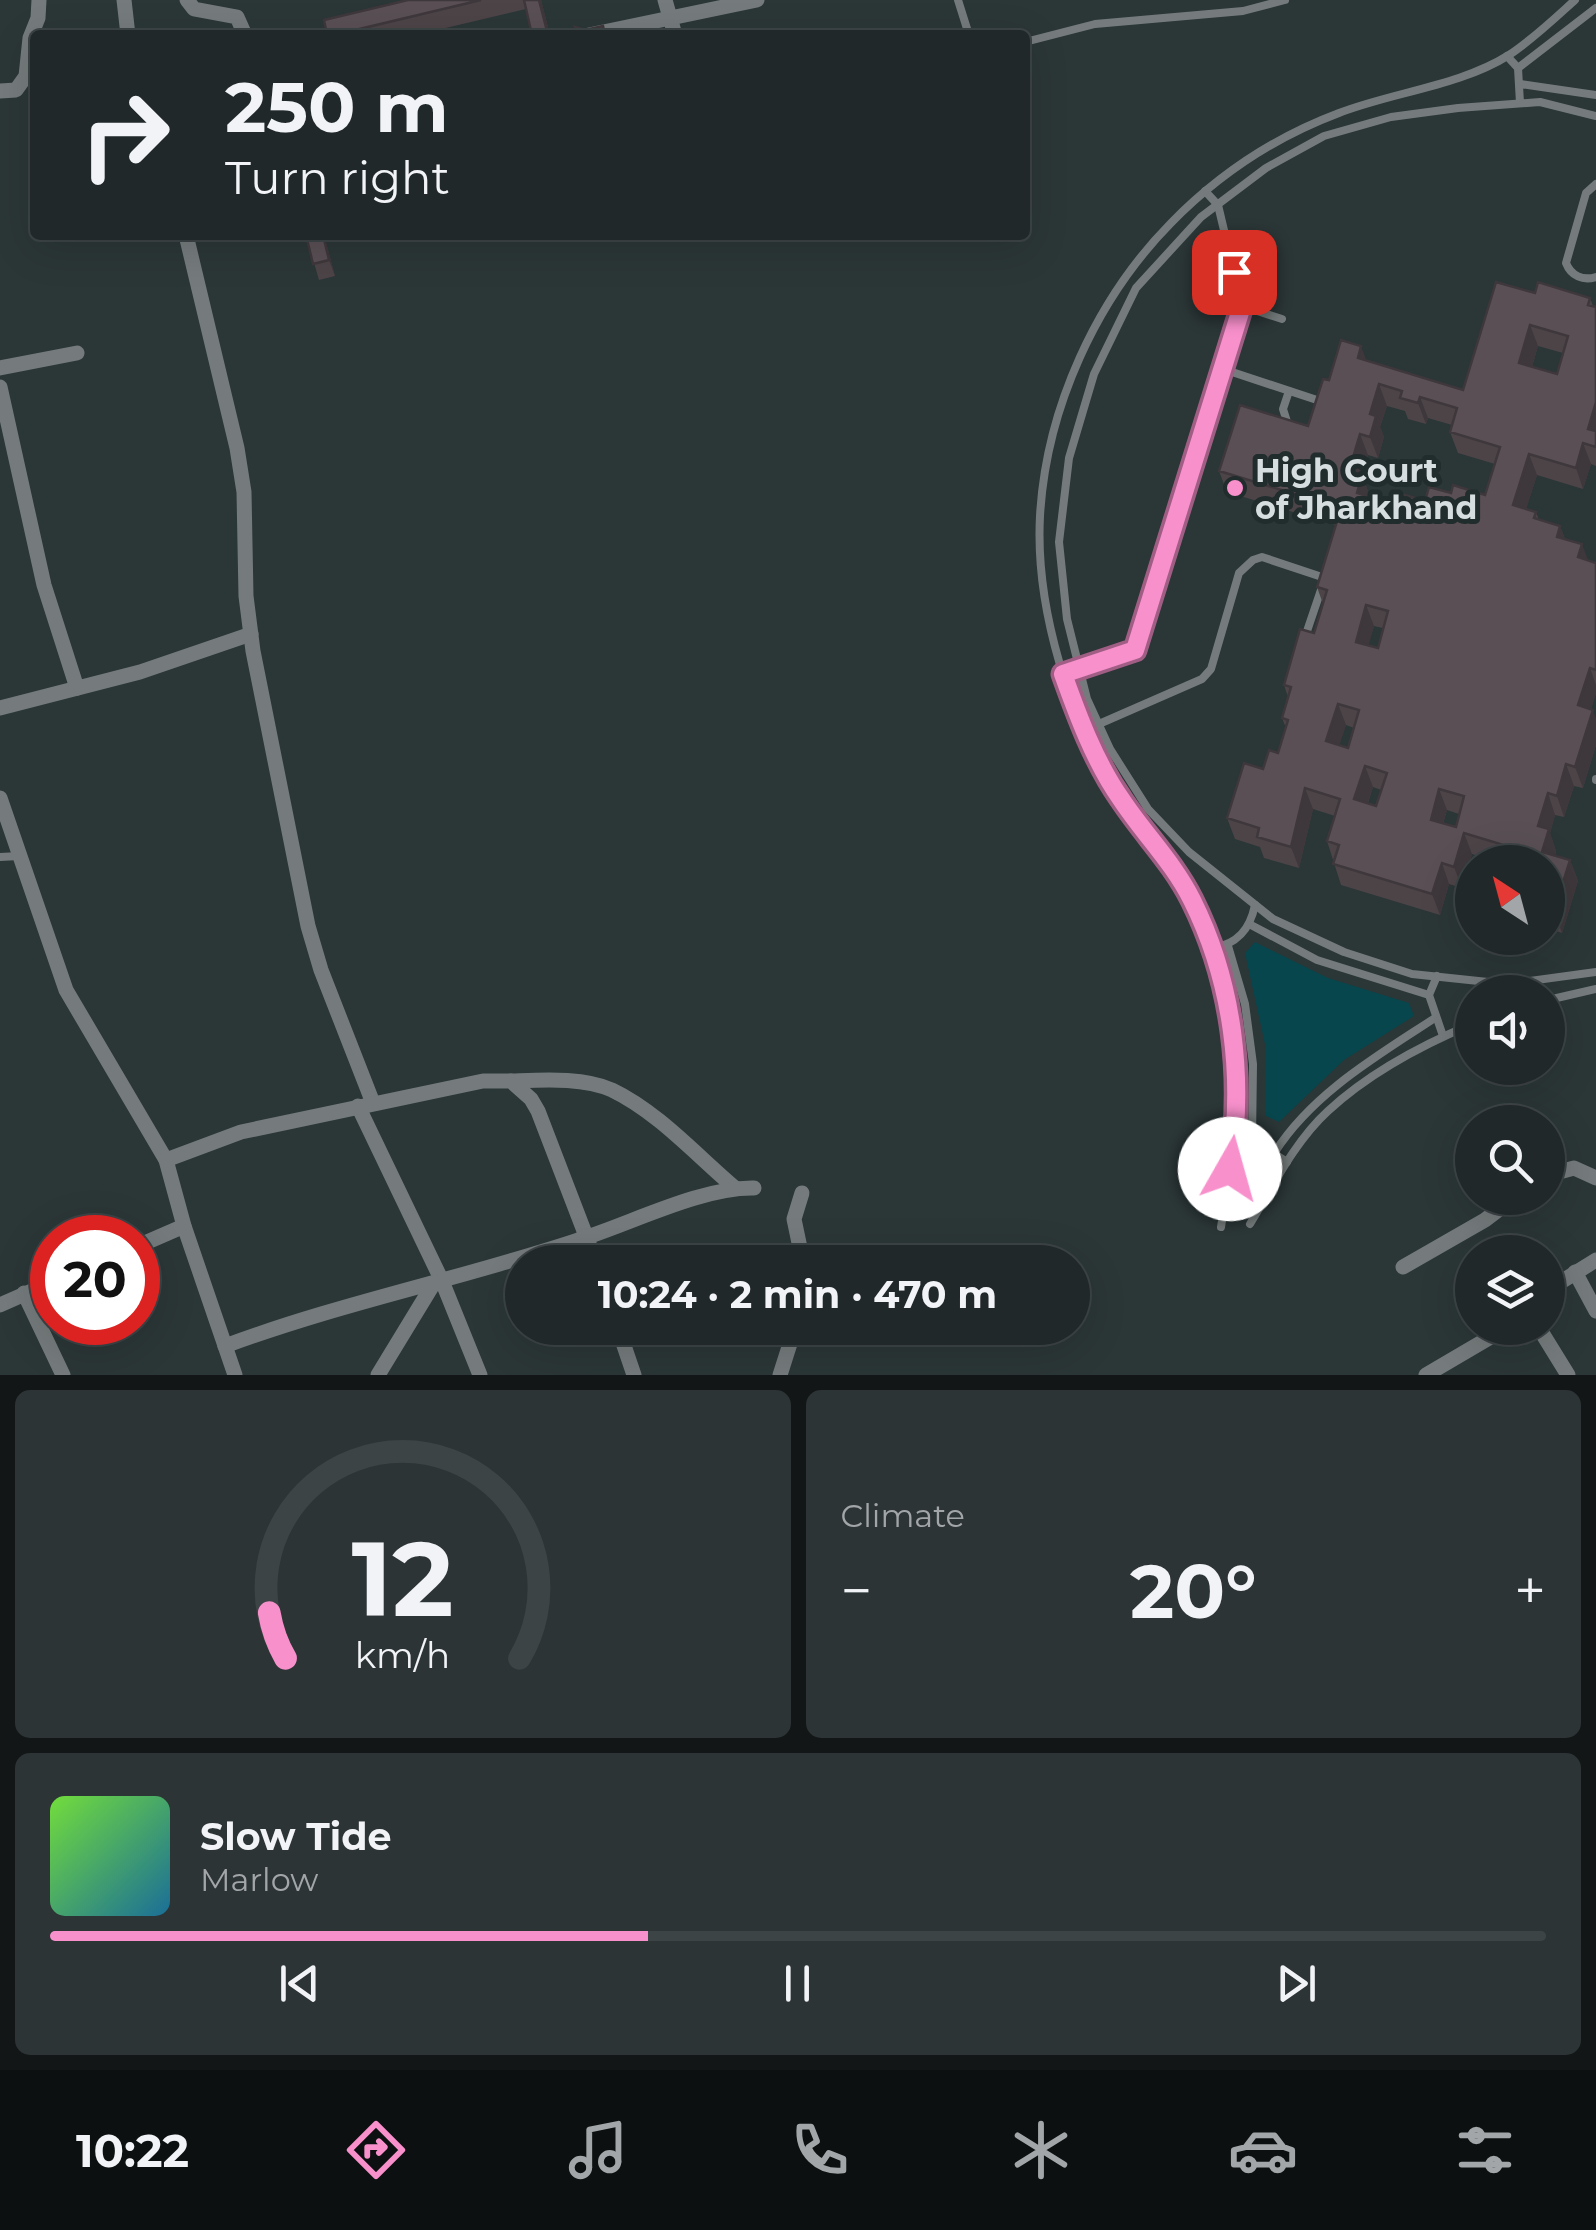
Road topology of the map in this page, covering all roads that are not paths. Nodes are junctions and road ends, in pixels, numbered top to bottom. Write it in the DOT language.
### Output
graph roads {
  1 [pos="39,0"];
  2 [pos="124,0"];
  3 [pos="186,0"];
  4 [pos="665,0"];
  5 [pos="757,0"];
  6 [pos="958,0"];
  7 [pos="1286,0"];
  8 [pos="1574,0"];
  9 [pos="1596,8"];
  10 [pos="673,27"];
  11 [pos="33,30"];
  12 [pos="127,30"];
  13 [pos="243,30"];
  14 [pos="641,30"];
  15 [pos="968,30"];
  16 [pos="30,38"];
  17 [pos="1030,41"];
  18 [pos="1507,56"];
  19 [pos="1518,68"];
  20 [pos="1520,84"];
  21 [pos="0,91"];
  22 [pos="1596,95"];
  23 [pos="1520,103"];
  24 [pos="1596,116"];
  25 [pos="1596,184"];
  26 [pos="1205,191"];
  27 [pos="1218,205"];
  28 [pos="187,240"];
  29 [pos="1596,276"];
  30 [pos="1242,306"];
  31 [pos="1282,319"];
  32 [pos="77,354"];
  33 [pos="0,368"];
  34 [pos="1223,369"];
  35 [pos="0,387"];
  36 [pos="1290,391"];
  37 [pos="1314,418"];
  38 [pos="1298,431"];
  39 [pos="251,634"];
  40 [pos="1300,650"];
  41 [pos="1080,668"];
  42 [pos="1063,674"];
  43 [pos="76,688"];
  44 [pos="0,708"];
  45 [pos="1098,724"];
  46 [pos="0,798"];
  47 [pos="19,856"];
  48 [pos="0,857"];
  49 [pos="1255,905"];
  50 [pos="1250,925"];
  51 [pos="1228,946"];
  52 [pos="1212,948"];
  53 [pos="1596,972"];
  54 [pos="1438,976"];
  55 [pos="1596,989"];
  56 [pos="1429,995"];
  57 [pos="1565,996"];
  58 [pos="1434,1018"];
  59 [pos="1455,1031"];
  60 [pos="1443,1036"];
  61 [pos="511,1082"];
  62 [pos="365,1104"];
  63 [pos="1235,1140"];
  64 [pos="1252,1140"];
  65 [pos="1274,1152"];
  66 [pos="166,1160"];
  67 [pos="1287,1162"];
  68 [pos="1565,1170"];
  69 [pos="1596,1178"];
  70 [pos="735,1188"];
  71 [pos="754,1188"];
  72 [pos="802,1192"];
  73 [pos="1492,1215"];
  74 [pos="1250,1224"];
  75 [pos="184,1226"];
  76 [pos="1221,1227"];
  77 [pos="160,1236"];
  78 [pos="588,1237"];
  79 [pos="591,1245"];
  80 [pos="799,1245"];
  81 [pos="1596,1260"];
  82 [pos="1403,1267"];
  83 [pos="1575,1272"];
  84 [pos="1565,1279"];
  85 [pos="438,1282"];
  86 [pos="30,1291"];
  87 [pos="24,1294"];
  88 [pos="0,1305"];
  89 [pos="1596,1311"];
  90 [pos="624,1345"];
  91 [pos="789,1345"];
  92 [pos="1477,1345"];
  93 [pos="1549,1345"];
  94 [pos="225,1346"];
  95 [pos="230,1374"];
  96 [pos="63,1375"];
  97 [pos="378,1375"];
  98 [pos="480,1375"];
  99 [pos="634,1375"];
  100 [pos="780,1375"];
  101 [pos="1426,1375"];
  102 [pos="1568,1375"];
  1 -- 11 [label="street"];
  2 -- 12 [label="street"];
  3 -- 13 [label="street"];
  4 -- 10 [label="street"];
  5 -- 10 [label="street"];
  6 -- 15 [label="lane"];
  7 -- 17 [label="lane"];
  8 -- 18 [label="lane"];
  9 -- 19 [label="lane"];
  10 -- 14 [label="street"];
  16 -- 21 [label="street"];
  18 -- 19 [label="lane"];
  18 -- 26 [label="lane"];
  19 -- 20 [label="lane"];
  20 -- 22 [label="lane"];
  20 -- 23 [label="lane"];
  23 -- 24 [label="lane"];
  23 -- 27 [label="lane"];
  25 -- 29 [label="lane"];
  26 -- 27 [label="lane"];
  26 -- 42 [label="lane"];
  27 -- 30 [label="lane"];
  27 -- 41 [label="lane"];
  28 -- 39 [label="street"];
  30 -- 31 [label="lane"];
  30 -- 34 [label="lane"];
  32 -- 33 [label="street"];
  34 -- 36 [label="lane"];
  34 -- 41 [label="lane"];
  35 -- 43 [label="street"];
  36 -- 37 [label="lane"];
  36 -- 38 [label="lane"];
  39 -- 43 [label="street"];
  39 -- 62 [label="street"];
  40 -- 45 [label="lane"];
  41 -- 42 [label="lane"];
  41 -- 45 [label="lane"];
  42 -- 52 [label="lane"];
  43 -- 44 [label="street"];
  45 -- 49 [label="lane"];
  46 -- 47 [label="street"];
  47 -- 48 [label="lane"];
  47 -- 66 [label="street"];
  49 -- 50 [label="lane"];
  49 -- 54 [label="lane"];
  50 -- 51 [label="lane"];
  50 -- 56 [label="lane"];
  51 -- 52 [label="lane"];
  51 -- 64 [label="lane"];
  52 -- 63 [label="lane"];
  53 -- 54 [label="lane"];
  54 -- 56 [label="lane"];
  55 -- 57 [label="lane"];
  56 -- 58 [label="lane"];
  58 -- 60 [label="lane"];
  58 -- 65 [label="lane"];
  59 -- 60 [label="lane"];
  60 -- 67 [label="lane"];
  61 -- 62 [label="street"];
  61 -- 70 [label="street"];
  61 -- 78 [label="street"];
  62 -- 66 [label="street"];
  62 -- 85 [label="street"];
  63 -- 64 [label="lane"];
  63 -- 76 [label="lane"];
  64 -- 65 [label="lane"];
  65 -- 67 [label="lane"];
  66 -- 75 [label="street"];
  67 -- 74 [label="lane"];
  68 -- 69 [label="street"];
  70 -- 71 [label="street"];
  70 -- 78 [label="street"];
  72 -- 80 [label="street"];
  73 -- 82 [label="street"];
  75 -- 77 [label="street"];
  75 -- 94 [label="street"];
  78 -- 79 [label="street"];
  78 -- 85 [label="street"];
  81 -- 83 [label="street"];
  83 -- 84 [label="street"];
  83 -- 89 [label="street"];
  85 -- 94 [label="street"];
  85 -- 97 [label="street"];
  85 -- 98 [label="street"];
  86 -- 87 [label="street"];
  87 -- 88 [label="street"];
  87 -- 96 [label="street"];
  90 -- 99 [label="street"];
  91 -- 100 [label="street"];
  92 -- 101 [label="street"];
  93 -- 102 [label="street"];
  94 -- 95 [label="street"];
}
